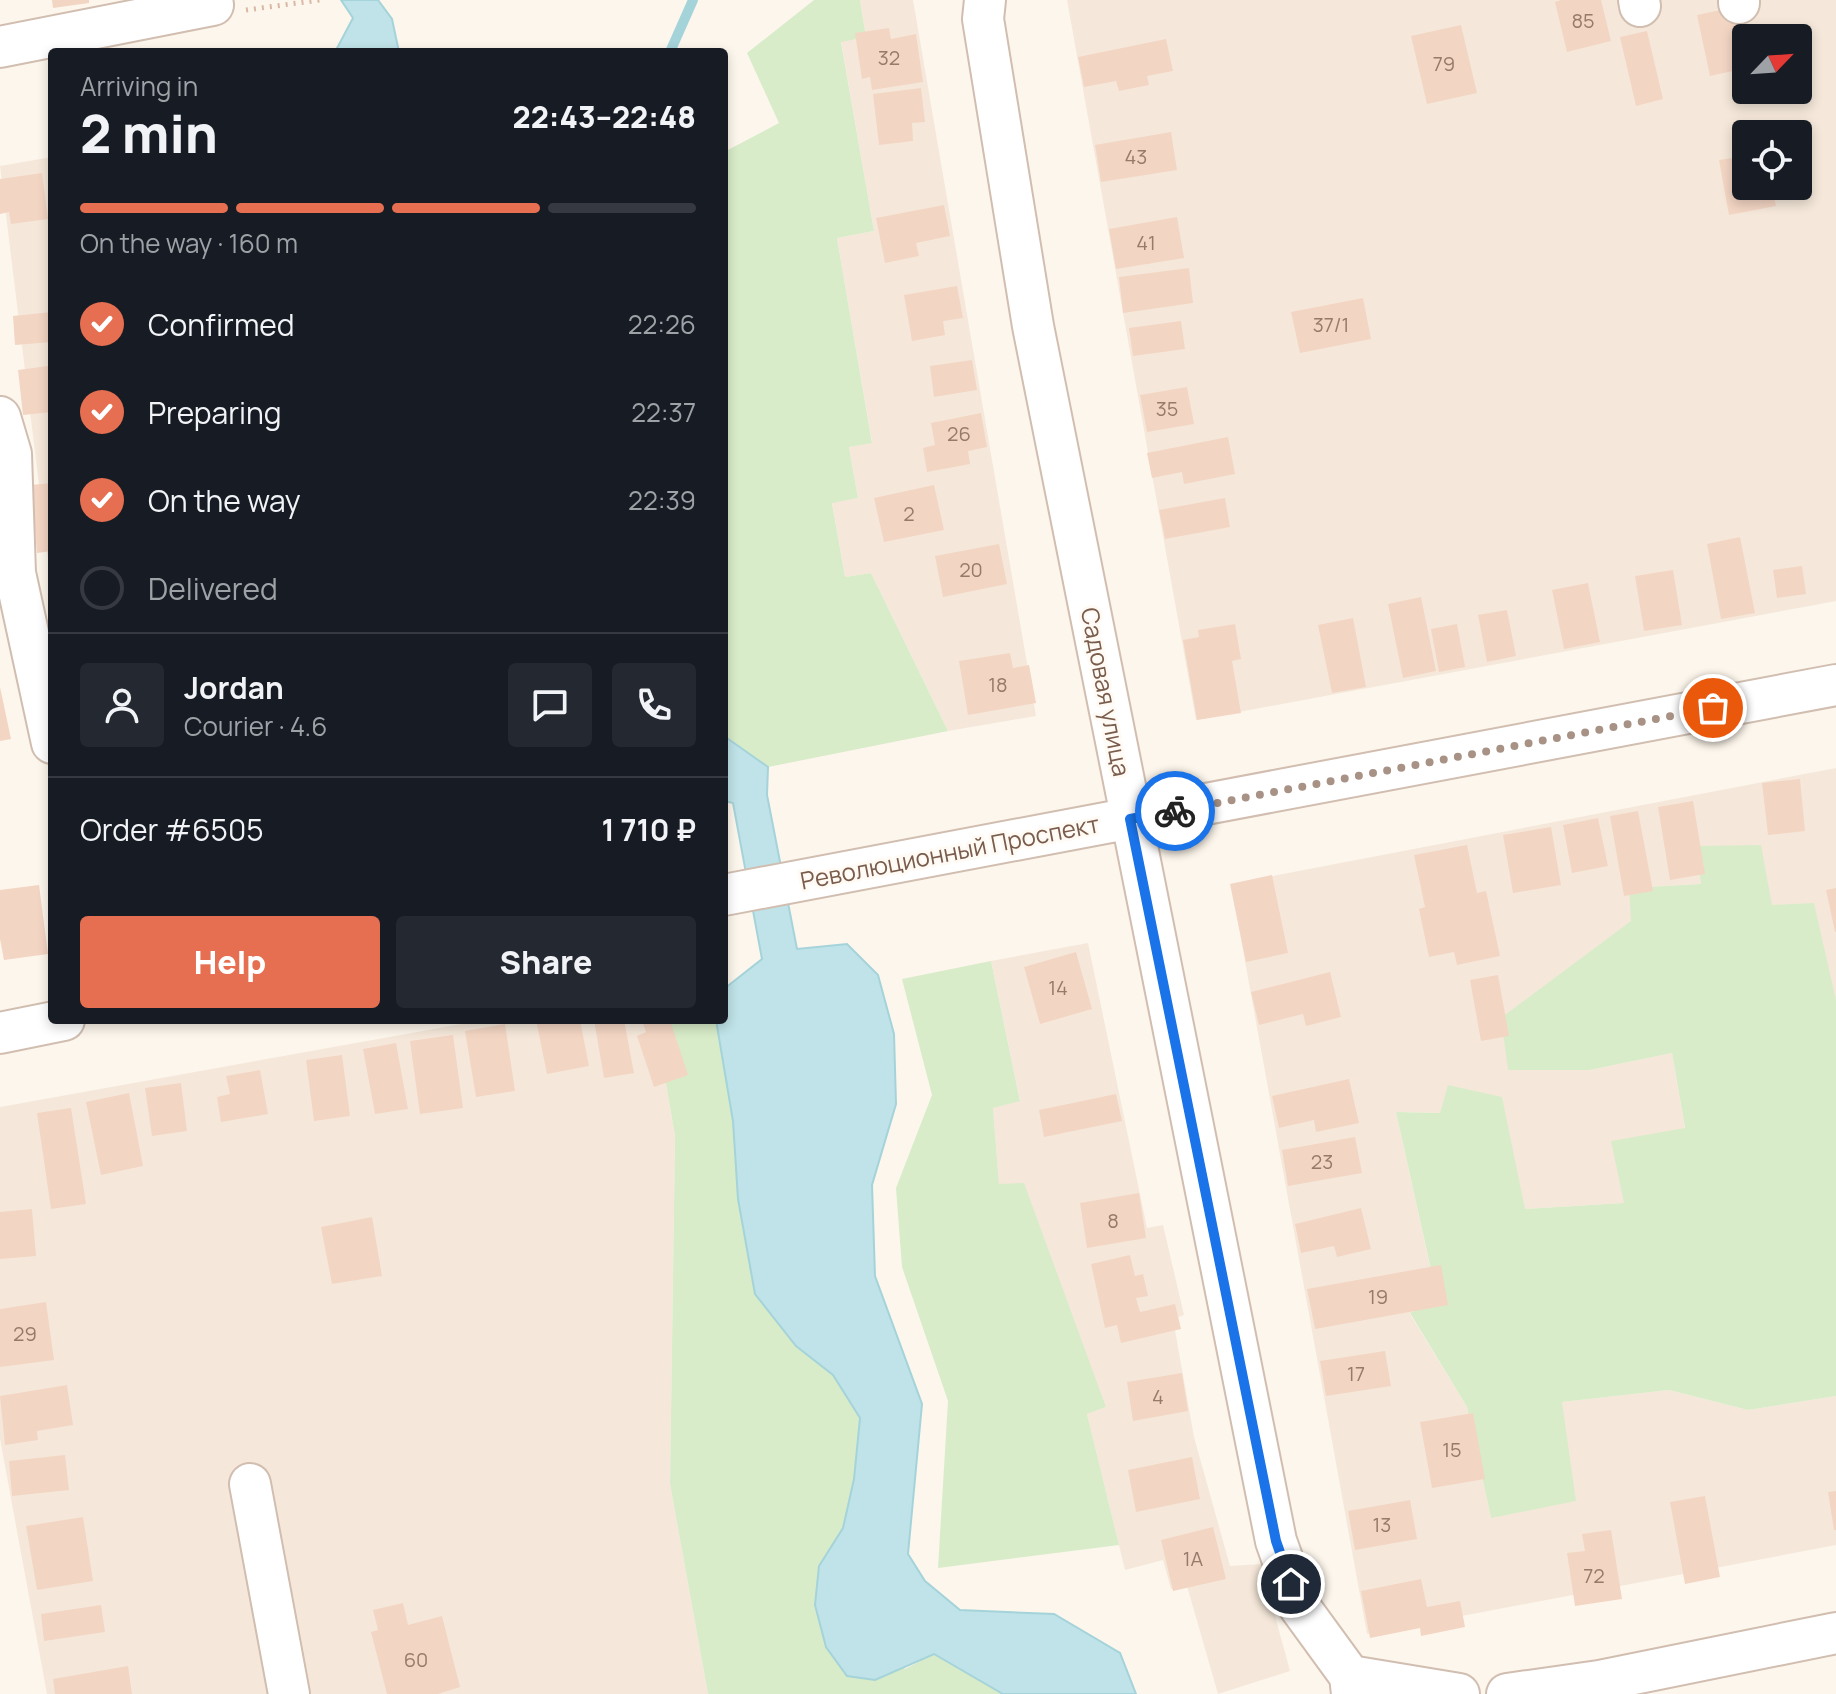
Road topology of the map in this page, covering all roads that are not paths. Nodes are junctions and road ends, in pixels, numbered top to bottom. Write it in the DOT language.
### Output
graph roads {
  1 [pos="985,0"];
  2 [pos="213,5"];
  3 [pos="0,47"];
  4 [pos="0,417"];
  5 [pos="1836,685"];
  6 [pos="48,725"];
  7 [pos="1130,819"];
  8 [pos="728,894"];
  9 [pos="48,1023"];
  10 [pos="0,1033"];
  11 [pos="250,1484"];
  12 [pos="1836,1633"];
  13 [pos="1351,1685"];
  14 [pos="289,1694"];
  15 [pos="1459,1694"];
  16 [pos="1507,1694"];
  1 -- 7 [label="street, Садовая улица"];
  2 -- 3 [label="street"];
  4 -- 6 [label="street"];
  5 -- 7 [label="street, Революционный Проспект"];
  7 -- 8 [label="street, Революционный Проспект"];
  7 -- 13 [label="street, Садовая улица"];
  9 -- 10 [label="street"];
  11 -- 14 [label="street"];
  12 -- 16 [label="street"];
  13 -- 15 [label="street"];
}
